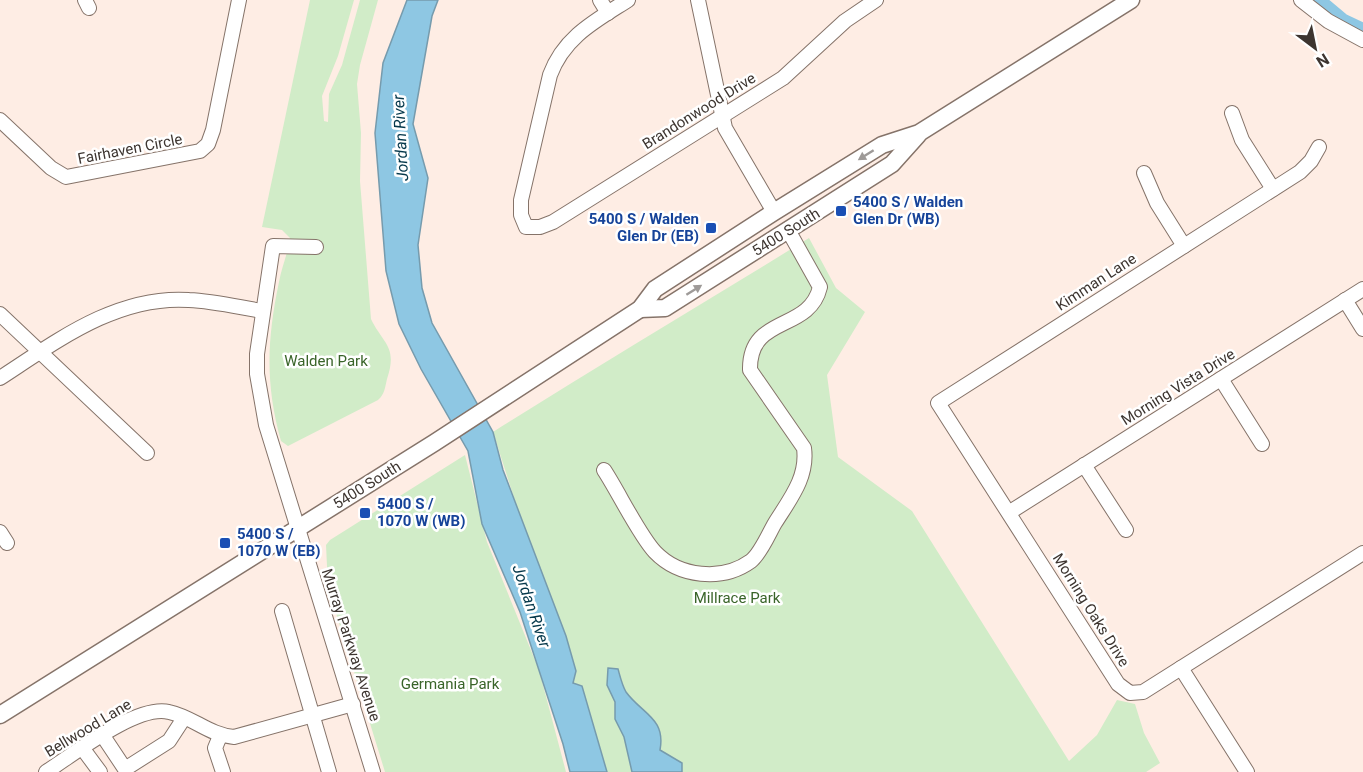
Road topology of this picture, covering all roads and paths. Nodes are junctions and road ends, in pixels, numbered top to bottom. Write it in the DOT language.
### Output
graph roads {
  1 [pos="239,0"];
  2 [pos="600,0"];
  3 [pos="628,0"];
  4 [pos="698,0"];
  5 [pos="876,0"];
  6 [pos="1131,0"];
  7 [pos="1301,0"];
  8 [pos="608,13"];
  9 [pos="1363,40"];
  10 [pos="1232,113"];
  11 [pos="721,116"];
  12 [pos="0,120"];
  13 [pos="919,133"];
  14 [pos="1319,147"];
  15 [pos="1144,173"];
  16 [pos="1273,189"];
  17 [pos="774,212"];
  18 [pos="788,230"];
  19 [pos="1184,246"];
  20 [pos="316,247"];
  21 [pos="1363,289"];
  22 [pos="1346,300"];
  23 [pos="640,309"];
  24 [pos="262,311"];
  25 [pos="0,314"];
  26 [pos="1363,328"];
  27 [pos="41,352"];
  28 [pos="0,378"];
  29 [pos="1221,379"];
  30 [pos="938,403"];
  31 [pos="1262,444"];
  32 [pos="147,453"];
  33 [pos="1084,465"];
  34 [pos="604,470"];
  35 [pos="1010,512"];
  36 [pos="298,527"];
  37 [pos="1126,530"];
  38 [pos="1363,553"];
  39 [pos="282,612"];
  40 [pos="1181,668"];
  41 [pos="353,704"];
  42 [pos="0,715"];
  43 [pos="312,716"];
  44 [pos="184,718"];
  45 [pos="103,736"];
  46 [pos="220,736"];
  47 [pos="83,749"];
  48 [pos="126,770"];
  49 [pos="46,772"];
  50 [pos="99,772"];
  51 [pos="223,772"];
  52 [pos="329,772"];
  53 [pos="373,772"];
  54 [pos="1247,772"];
  1 -- 12 [label="street, Fairhaven Circle"];
  2 -- 8 [label="street"];
  3 -- 8 [label="street"];
  4 -- 11 [label="street"];
  5 -- 11 [label="street, Brandonwood Drive"];
  6 -- 13 [label="main road, 5400 South"];
  7 -- 9 [label="street"];
  8 -- 11 [label="street, Brandonwood Drive"];
  10 -- 16 [label="street"];
  11 -- 17 [label="street"];
  13 -- 17 [label="main road, 5400 South, one-way"];
  13 -- 18 [label="main road, 5400 South"];
  14 -- 16 [label="street, Kimman Lane"];
  15 -- 19 [label="street"];
  16 -- 19 [label="street, Kimman Lane"];
  17 -- 23 [label="main road, 5400 South"];
  23 -- 18 [label="main road, 5400 South, one-way"];
  18 -- 34 [label="street"];
  19 -- 30 [label="street, Kimman Lane"];
  20 -- 24 [label="street, Murray Parkway Avenue"];
  21 -- 22 [label="street, Morning Vista Drive"];
  22 -- 26 [label="street"];
  22 -- 29 [label="street, Morning Vista Drive"];
  23 -- 36 [label="main road, 5400 South"];
  24 -- 27 [label="street"];
  24 -- 36 [label="street, Murray Parkway Avenue"];
  25 -- 27 [label="street"];
  27 -- 28 [label="street"];
  27 -- 32 [label="street"];
  29 -- 31 [label="street"];
  29 -- 33 [label="street, Morning Vista Drive"];
  30 -- 35 [label="street, Morning Oaks Drive"];
  33 -- 35 [label="street, Morning Vista Drive"];
  33 -- 37 [label="street"];
  35 -- 40 [label="street, Morning Oaks Drive"];
  36 -- 41 [label="street, Murray Parkway Avenue"];
  36 -- 42 [label="main road, 5400 South"];
  38 -- 40 [label="street, Morning Oaks Drive"];
  39 -- 43 [label="street"];
  40 -- 54 [label="street"];
  41 -- 43 [label="street, Bellwood Lane"];
  41 -- 53 [label="street, Murray Parkway Avenue"];
  43 -- 46 [label="street, Bellwood Lane"];
  43 -- 52 [label="street"];
  44 -- 45 [label="street, Bellwood Lane"];
  44 -- 46 [label="street, Bellwood Lane"];
  44 -- 48 [label="street"];
  45 -- 47 [label="street, Bellwood Lane"];
  45 -- 48 [label="street"];
  46 -- 51 [label="street"];
  47 -- 49 [label="street, Bellwood Lane"];
  47 -- 50 [label="street"];
}
